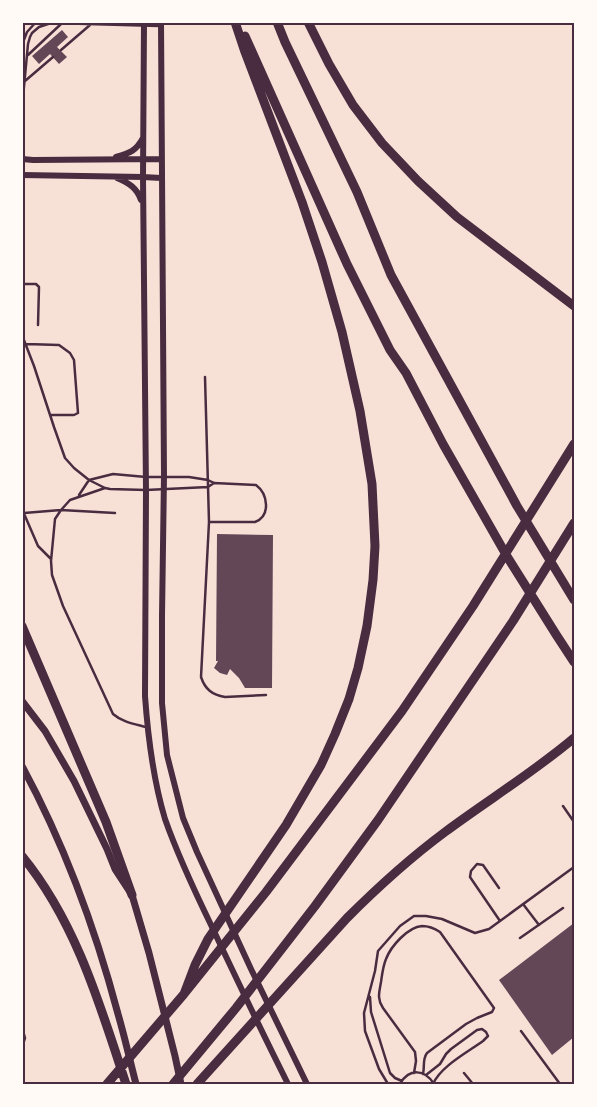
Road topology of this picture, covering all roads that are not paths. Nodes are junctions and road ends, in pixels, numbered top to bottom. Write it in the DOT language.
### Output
graph roads {
  1 [pos="36,22"];
  2 [pos="237,22"];
  3 [pos="277,22"];
  4 [pos="308,22"];
  5 [pos="100,23"];
  6 [pos="62,24"];
  7 [pos="92,24"];
  8 [pos="144,24"];
  9 [pos="161,24"];
  10 [pos="22,45"];
  11 [pos="61,50"];
  12 [pos="27,56"];
  13 [pos="53,57"];
  14 [pos="24,81"];
  15 [pos="22,108"];
  16 [pos="144,136"];
  17 [pos="22,159"];
  18 [pos="161,159"];
  19 [pos="105,160"];
  20 [pos="144,160"];
  21 [pos="22,175"];
  22 [pos="112,176"];
  23 [pos="143,177"];
  24 [pos="162,178"];
  25 [pos="144,206"];
  26 [pos="22,284"];
  27 [pos="574,306"];
  28 [pos="38,325"];
  29 [pos="23,337"];
  30 [pos="26,344"];
  31 [pos="205,377"];
  32 [pos="50,414"];
  33 [pos="574,444"];
  34 [pos="164,476"];
  35 [pos="146,477"];
  36 [pos="89,480"];
  37 [pos="208,480"];
  38 [pos="214,483"];
  39 [pos="208,487"];
  40 [pos="105,488"];
  41 [pos="163,489"];
  42 [pos="146,490"];
  43 [pos="78,497"];
  44 [pos="22,509"];
  45 [pos="61,510"];
  46 [pos="24,513"];
  47 [pos="115,513"];
  48 [pos="209,522"];
  49 [pos="574,523"];
  50 [pos="51,559"];
  51 [pos="574,600"];
  52 [pos="22,626"];
  53 [pos="574,662"];
  54 [pos="266,695"];
  55 [pos="22,701"];
  56 [pos="147,727"];
  57 [pos="574,738"];
  58 [pos="22,766"];
  59 [pos="563,806"];
  60 [pos="574,822"];
  61 [pos="22,856"];
  62 [pos="574,867"];
  63 [pos="499,888"];
  64 [pos="132,895"];
  65 [pos="523,904"];
  66 [pos="563,908"];
  67 [pos="500,921"];
  68 [pos="539,925"];
  69 [pos="520,938"];
  70 [pos="184,994"];
  71 [pos="370,994"];
  72 [pos="22,1027"];
  73 [pos="521,1031"];
  74 [pos="22,1047"];
  75 [pos="414,1073"];
  76 [pos="464,1073"];
  77 [pos="424,1074"];
  78 [pos="286,1082"];
  79 [pos="401,1083"];
  80 [pos="107,1084"];
  81 [pos="126,1084"];
  82 [pos="136,1084"];
  83 [pos="173,1084"];
  84 [pos="182,1084"];
  85 [pos="197,1084"];
  86 [pos="307,1084"];
  87 [pos="388,1084"];
  88 [pos="433,1084"];
  89 [pos="473,1084"];
  90 [pos="560,1084"];
  1 -- 10 [label="lane"];
  2 -- 53 [label="highway"];
  2 -- 70 [label="highway"];
  3 -- 51 [label="highway"];
  4 -- 27 [label="highway"];
  5 -- 7 [label="lane"];
  5 -- 8 [label="lane"];
  6 -- 7 [label="lane"];
  6 -- 12 [label="lane"];
  6 -- 12 [label="lane"];
  7 -- 11 [label="lane"];
  8 -- 9 [label="lane"];
  8 -- 16 [label="main road"];
  9 -- 18 [label="main road"];
  12 -- 14 [label="lane"];
  13 -- 14 [label="lane"];
  14 -- 15 [label="lane"];
  16 -- 19 [label="main road"];
  16 -- 20 [label="main road"];
  17 -- 19 [label="main road"];
  18 -- 20 [label="main road"];
  18 -- 24 [label="main road"];
  19 -- 20 [label="main road"];
  20 -- 23 [label="main road"];
  21 -- 22 [label="main road"];
  22 -- 23 [label="main road"];
  22 -- 25 [label="main road"];
  23 -- 24 [label="main road"];
  23 -- 25 [label="main road"];
  24 -- 34 [label="main road"];
  25 -- 35 [label="main road"];
  26 -- 28 [label="lane"];
  29 -- 30 [label="lane"];
  30 -- 32 [label="lane"];
  30 -- 32 [label="lane"];
  31 -- 37 [label="lane"];
  32 -- 36 [label="lane"];
  33 -- 70 [label="highway"];
  34 -- 35 [label="lane"];
  34 -- 37 [label="lane"];
  34 -- 41 [label="main road"];
  35 -- 36 [label="lane"];
  35 -- 42 [label="main road"];
  36 -- 40 [label="lane"];
  36 -- 43 [label="lane"];
  37 -- 38 [label="lane"];
  37 -- 39 [label="lane"];
  38 -- 39 [label="lane"];
  38 -- 48 [label="lane"];
  39 -- 41 [label="lane"];
  39 -- 48 [label="lane"];
  40 -- 42 [label="lane"];
  40 -- 43 [label="lane"];
  41 -- 42 [label="lane"];
  41 -- 86 [label="main road"];
  42 -- 56 [label="main road"];
  43 -- 45 [label="lane"];
  44 -- 46 [label="lane"];
  45 -- 46 [label="lane"];
  45 -- 47 [label="lane"];
  45 -- 50 [label="lane"];
  46 -- 50 [label="lane"];
  48 -- 54 [label="lane"];
  49 -- 83 [label="highway"];
  50 -- 56 [label="lane"];
  52 -- 64 [label="highway"];
  55 -- 64 [label="main road"];
  56 -- 78 [label="main road"];
  57 -- 85 [label="highway"];
  58 -- 82 [label="main road"];
  59 -- 60 [label="lane"];
  61 -- 81 [label="highway"];
  62 -- 65 [label="lane"];
  63 -- 67 [label="lane"];
  64 -- 84 [label="main road"];
  65 -- 67 [label="lane"];
  65 -- 68 [label="lane"];
  66 -- 68 [label="lane"];
  67 -- 71 [label="lane"];
  68 -- 69 [label="lane"];
  70 -- 80 [label="highway"];
  71 -- 79 [label="lane"];
  71 -- 87 [label="lane"];
  72 -- 74 [label="lane"];
  73 -- 90 [label="lane"];
  75 -- 77 [label="lane"];
  75 -- 77 [label="lane"];
  75 -- 79 [label="lane"];
  76 -- 89 [label="lane"];
  77 -- 88 [label="lane"];
  77 -- 88 [label="lane"];
}
